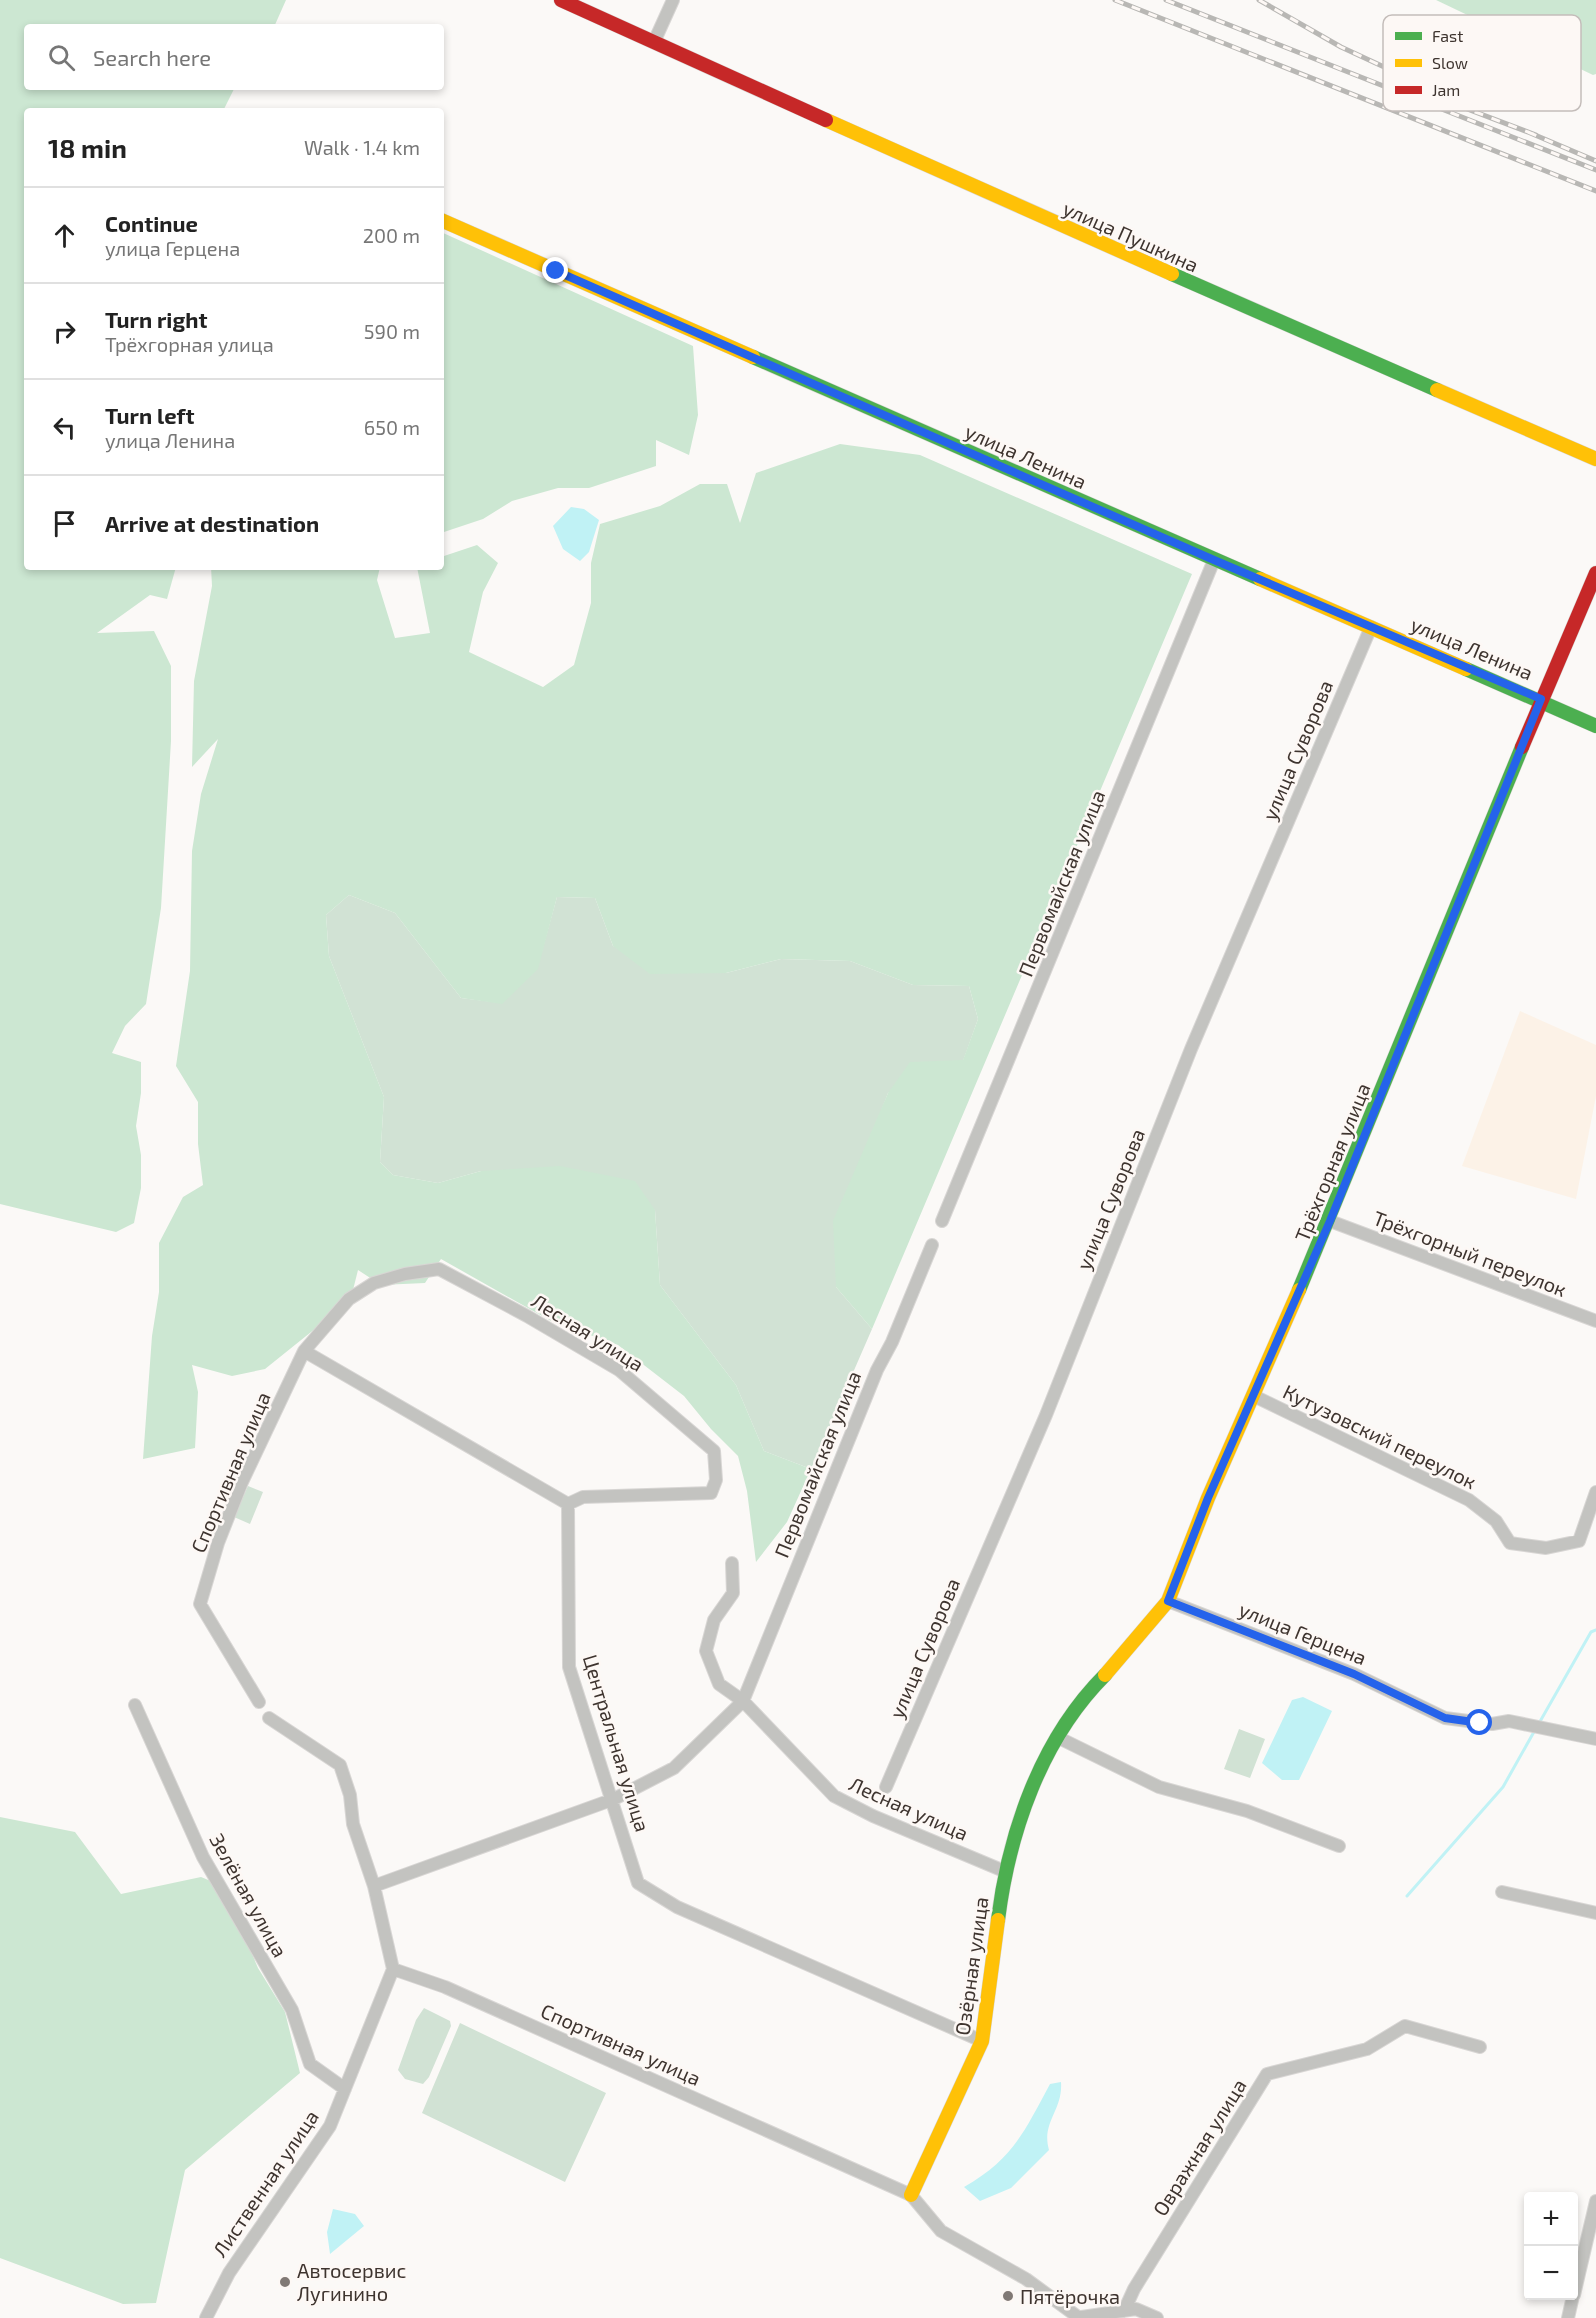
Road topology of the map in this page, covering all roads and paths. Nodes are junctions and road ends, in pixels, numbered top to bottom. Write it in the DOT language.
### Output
graph roads {
  1 [pos="561,0"];
  2 [pos="673,0"];
  3 [pos="654,42"];
  4 [pos="444,221"];
  5 [pos="1596,459"];
  6 [pos="1214,560"];
  7 [pos="1596,573"];
  8 [pos="1371,627"];
  9 [pos="1541,699"];
  10 [pos="1596,726"];
  11 [pos="942,1221"];
  12 [pos="1330,1221"];
  13 [pos="932,1245"];
  14 [pos="1596,1321"];
  15 [pos="304,1351"];
  16 [pos="1254,1396"];
  17 [pos="1596,1492"];
  18 [pos="568,1504"];
  19 [pos="732,1563"];
  20 [pos="1168,1601"];
  21 [pos="743,1701"];
  22 [pos="259,1702"];
  23 [pos="135,1705"];
  24 [pos="269,1718"];
  25 [pos="1057,1737"];
  26 [pos="1596,1739"];
  27 [pos="886,1786"];
  28 [pos="614,1799"];
  29 [pos="1339,1846"];
  30 [pos="1004,1871"];
  31 [pos="374,1886"];
  32 [pos="1502,1892"];
  33 [pos="1596,1912"];
  34 [pos="393,1969"];
  35 [pos="982,2041"];
  36 [pos="1480,2047"];
  37 [pos="345,2089"];
  38 [pos="911,2195"];
  39 [pos="1596,2201"];
  40 [pos="1578,2275"];
  41 [pos="1572,2300"];
  42 [pos="1124,2311"];
  43 [pos="206,2318"];
  44 [pos="1077,2318"];
  45 [pos="1157,2318"];
  46 [pos="1568,2318"];
  1 -- 3 [label="street, улица Пушкина"];
  2 -- 3 [label="street"];
  3 -- 5 [label="street, улица Пушкина"];
  4 -- 6 [label="street, улица Ленина"];
  6 -- 8 [label="street, улица Ленина"];
  6 -- 11 [label="street, Первомайская улица"];
  7 -- 9 [label="street, Трёхгорная улица"];
  8 -- 9 [label="street, улица Ленина"];
  8 -- 27 [label="street, улица Суворова"];
  9 -- 10 [label="street, улица Ленина"];
  9 -- 12 [label="street, Трёхгорная улица"];
  12 -- 14 [label="street, Трёхгорный переулок"];
  12 -- 16 [label="street, Трёхгорная улица"];
  13 -- 21 [label="street, Первомайская улица"];
  15 -- 18 [label="street"];
  15 -- 18 [label="street, Лесная улица"];
  15 -- 22 [label="street, Спортивная улица"];
  16 -- 17 [label="street, Кутузовский переулок"];
  16 -- 20 [label="street, Трёхгорная улица"];
  18 -- 28 [label="street, Центральная улица"];
  19 -- 21 [label="street, Лесная улица"];
  20 -- 25 [label="street, Трёхгорная улица"];
  20 -- 26 [label="street, улица Герцена"];
  21 -- 28 [label="street"];
  21 -- 30 [label="street, Лесная улица"];
  23 -- 37 [label="street, Зелёная улица"];
  24 -- 31 [label="street"];
  25 -- 29 [label="street"];
  25 -- 30 [label="street, Озёрная улица"];
  28 -- 31 [label="street"];
  28 -- 35 [label="street, Центральная улица"];
  30 -- 35 [label="street, Озёрная улица"];
  31 -- 34 [label="street"];
  32 -- 33 [label="street"];
  34 -- 37 [label="street, Лиственная улица"];
  34 -- 38 [label="street, Спортивная улица"];
  35 -- 38 [label="street, Озёрная улица"];
  36 -- 42 [label="street, Овражная улица"];
  37 -- 43 [label="street, Лиственная улица"];
  38 -- 44 [label="street, Спортивная улица"];
  39 -- 40 [label="street"];
  41 -- 46 [label="street"];
  42 -- 44 [label="street"];
  42 -- 45 [label="street"];
}
